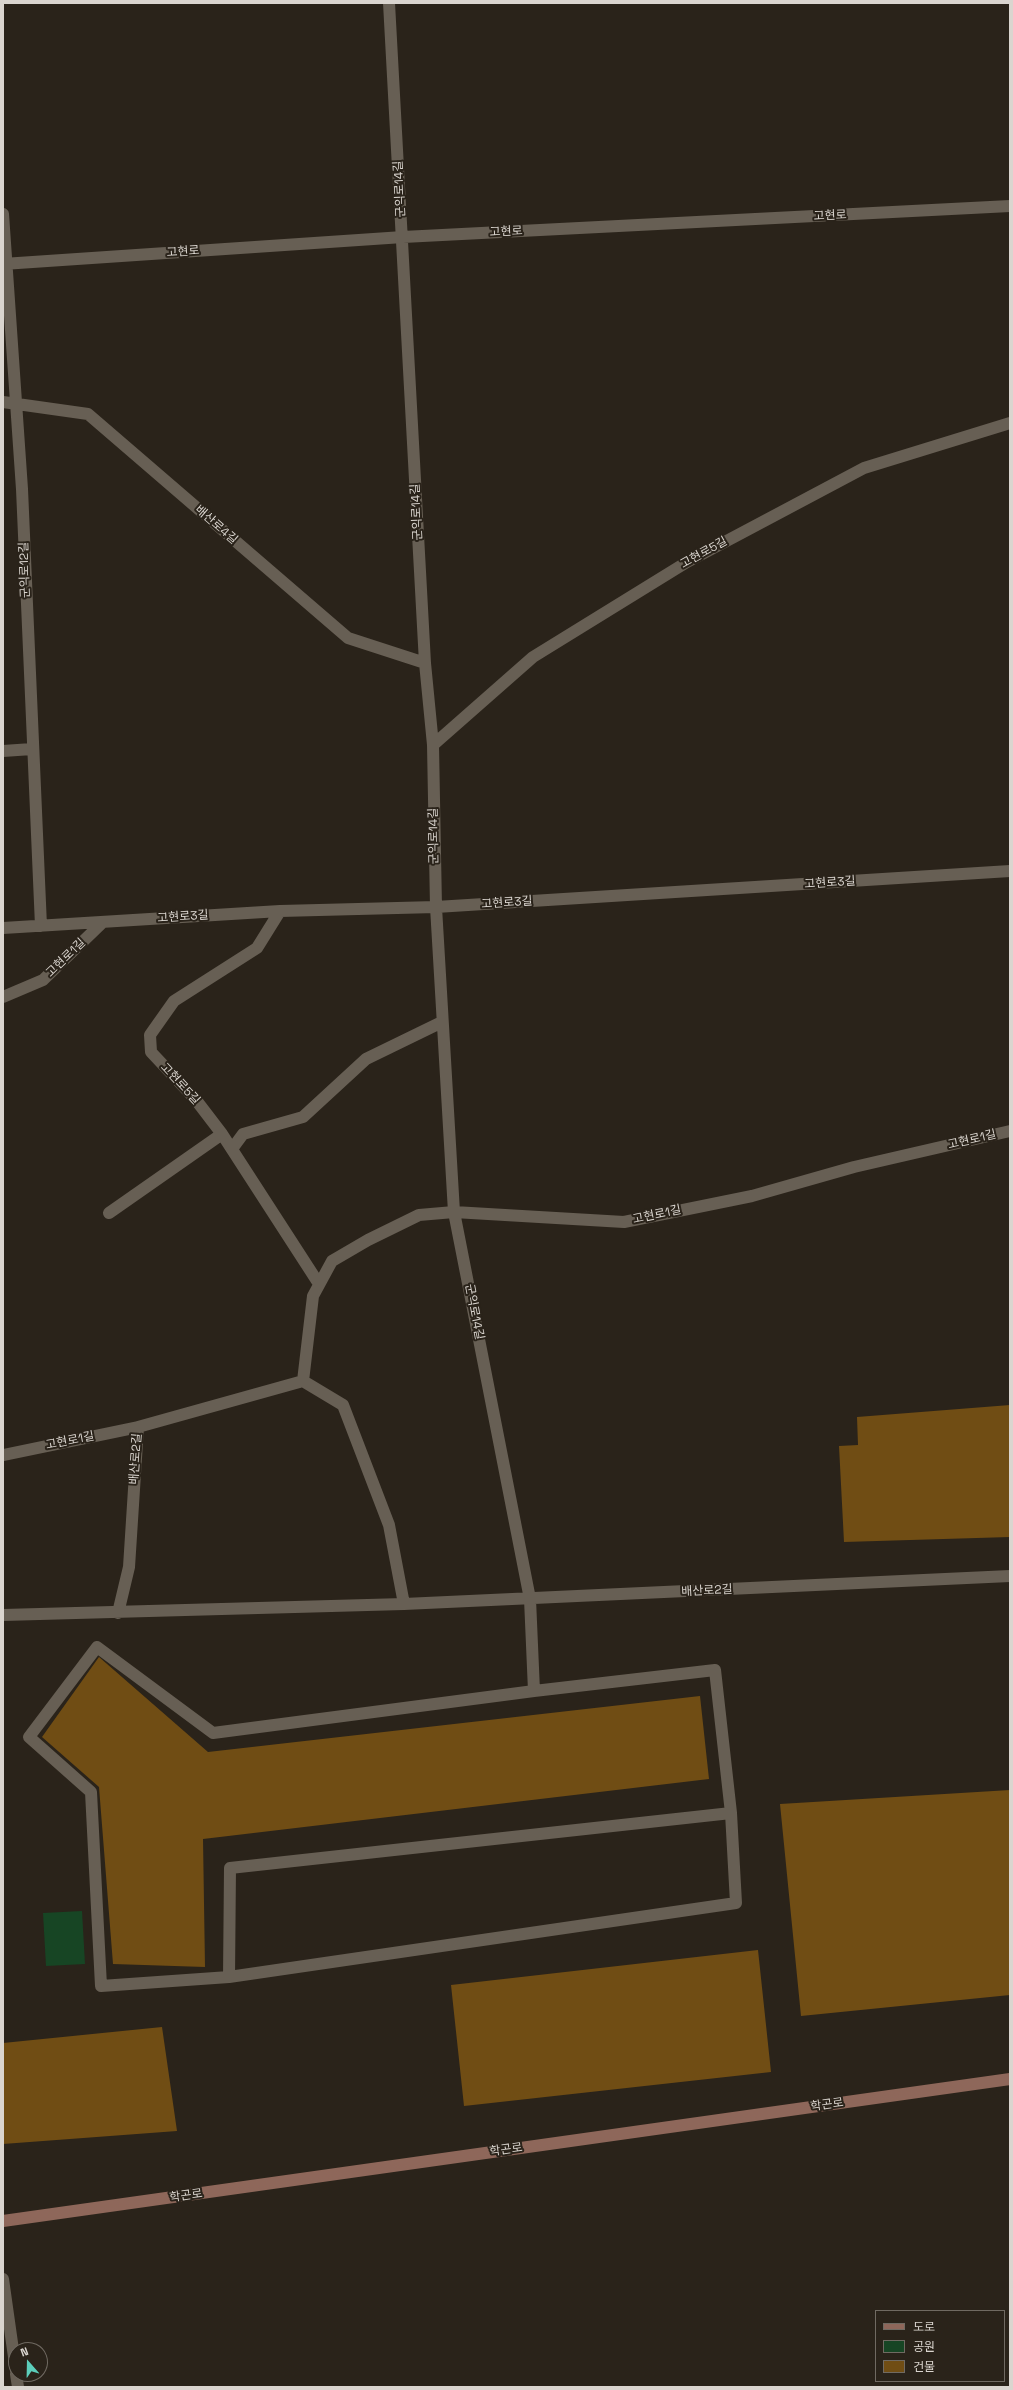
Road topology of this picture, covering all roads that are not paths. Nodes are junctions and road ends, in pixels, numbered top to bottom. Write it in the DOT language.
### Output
graph roads {
  1 [pos="390,3"];
  2 [pos="1010,206"];
  3 [pos="3,214"];
  4 [pos="403,237"];
  5 [pos="4,264"];
  6 [pos="3,402"];
  7 [pos="16,405"];
  8 [pos="1010,423"];
  9 [pos="425,663"];
  10 [pos="433,745"];
  11 [pos="32,749"];
  12 [pos="3,751"];
  13 [pos="1010,871"];
  14 [pos="436,907"];
  15 [pos="280,911"];
  16 [pos="103,922"];
  17 [pos="41,926"];
  18 [pos="3,928"];
  19 [pos="3,997"];
  20 [pos="442,1022"];
  21 [pos="1010,1131"];
  22 [pos="222,1134"];
  23 [pos="232,1149"];
  24 [pos="454,1212"];
  25 [pos="108,1213"];
  26 [pos="319,1284"];
  27 [pos="303,1381"];
  28 [pos="138,1427"];
  29 [pos="3,1455"];
  30 [pos="1010,1576"];
  31 [pos="530,1599"];
  32 [pos="404,1604"];
  33 [pos="118,1613"];
  34 [pos="3,1615"];
  35 [pos="534,1691"];
  36 [pos="731,1813"];
  37 [pos="229,1977"];
  38 [pos="1010,2079"];
  39 [pos="3,2221"];
  40 [pos="3,2279"];
  41 [pos="12,2342"];
  1 -- 4 [label="street, 군익로14길"];
  2 -- 4 [label="street, 고현로"];
  3 -- 5 [label="street, 군익로12길"];
  4 -- 5 [label="street, 고현로"];
  4 -- 9 [label="street, 군익로14길"];
  5 -- 7 [label="street, 군익로12길"];
  6 -- 7 [label="street, 배산로4길"];
  7 -- 9 [label="street, 배산로4길"];
  7 -- 11 [label="street, 군익로12길"];
  8 -- 10 [label="street, 고현로5길"];
  9 -- 10 [label="street, 군익로14길"];
  10 -- 14 [label="street, 군익로14길"];
  11 -- 12 [label="street"];
  11 -- 17 [label="street, 군익로12길"];
  13 -- 14 [label="street, 고현로3길"];
  14 -- 15 [label="street, 고현로3길"];
  14 -- 20 [label="street, 군익로14길"];
  15 -- 16 [label="street, 고현로3길"];
  15 -- 22 [label="street, 고현로5길"];
  16 -- 17 [label="street, 고현로3길"];
  16 -- 19 [label="street, 고현로1길"];
  17 -- 18 [label="street, 고현로3길"];
  20 -- 23 [label="street"];
  20 -- 24 [label="street, 군익로14길"];
  21 -- 24 [label="street, 고현로1길"];
  22 -- 23 [label="street, 고현로5길"];
  22 -- 25 [label="street"];
  23 -- 26 [label="street, 고현로5길"];
  24 -- 26 [label="street, 고현로1길"];
  24 -- 31 [label="street, 군익로14길"];
  26 -- 27 [label="street"];
  27 -- 28 [label="street, 배산로2길"];
  27 -- 32 [label="street"];
  28 -- 29 [label="street, 고현로1길"];
  28 -- 33 [label="street, 배산로2길"];
  30 -- 31 [label="street, 배산로2길"];
  31 -- 32 [label="street, 배산로2길"];
  31 -- 35 [label="street, 군익로14길"];
  32 -- 33 [label="street, 배산로2길"];
  33 -- 34 [label="street, 배산로2길"];
  35 -- 36 [label="street"];
  35 -- 37 [label="street"];
  36 -- 37 [label="street"];
  36 -- 37 [label="street"];
  38 -- 39 [label="street, 학곤로"];
  40 -- 41 [label="street"];
}
